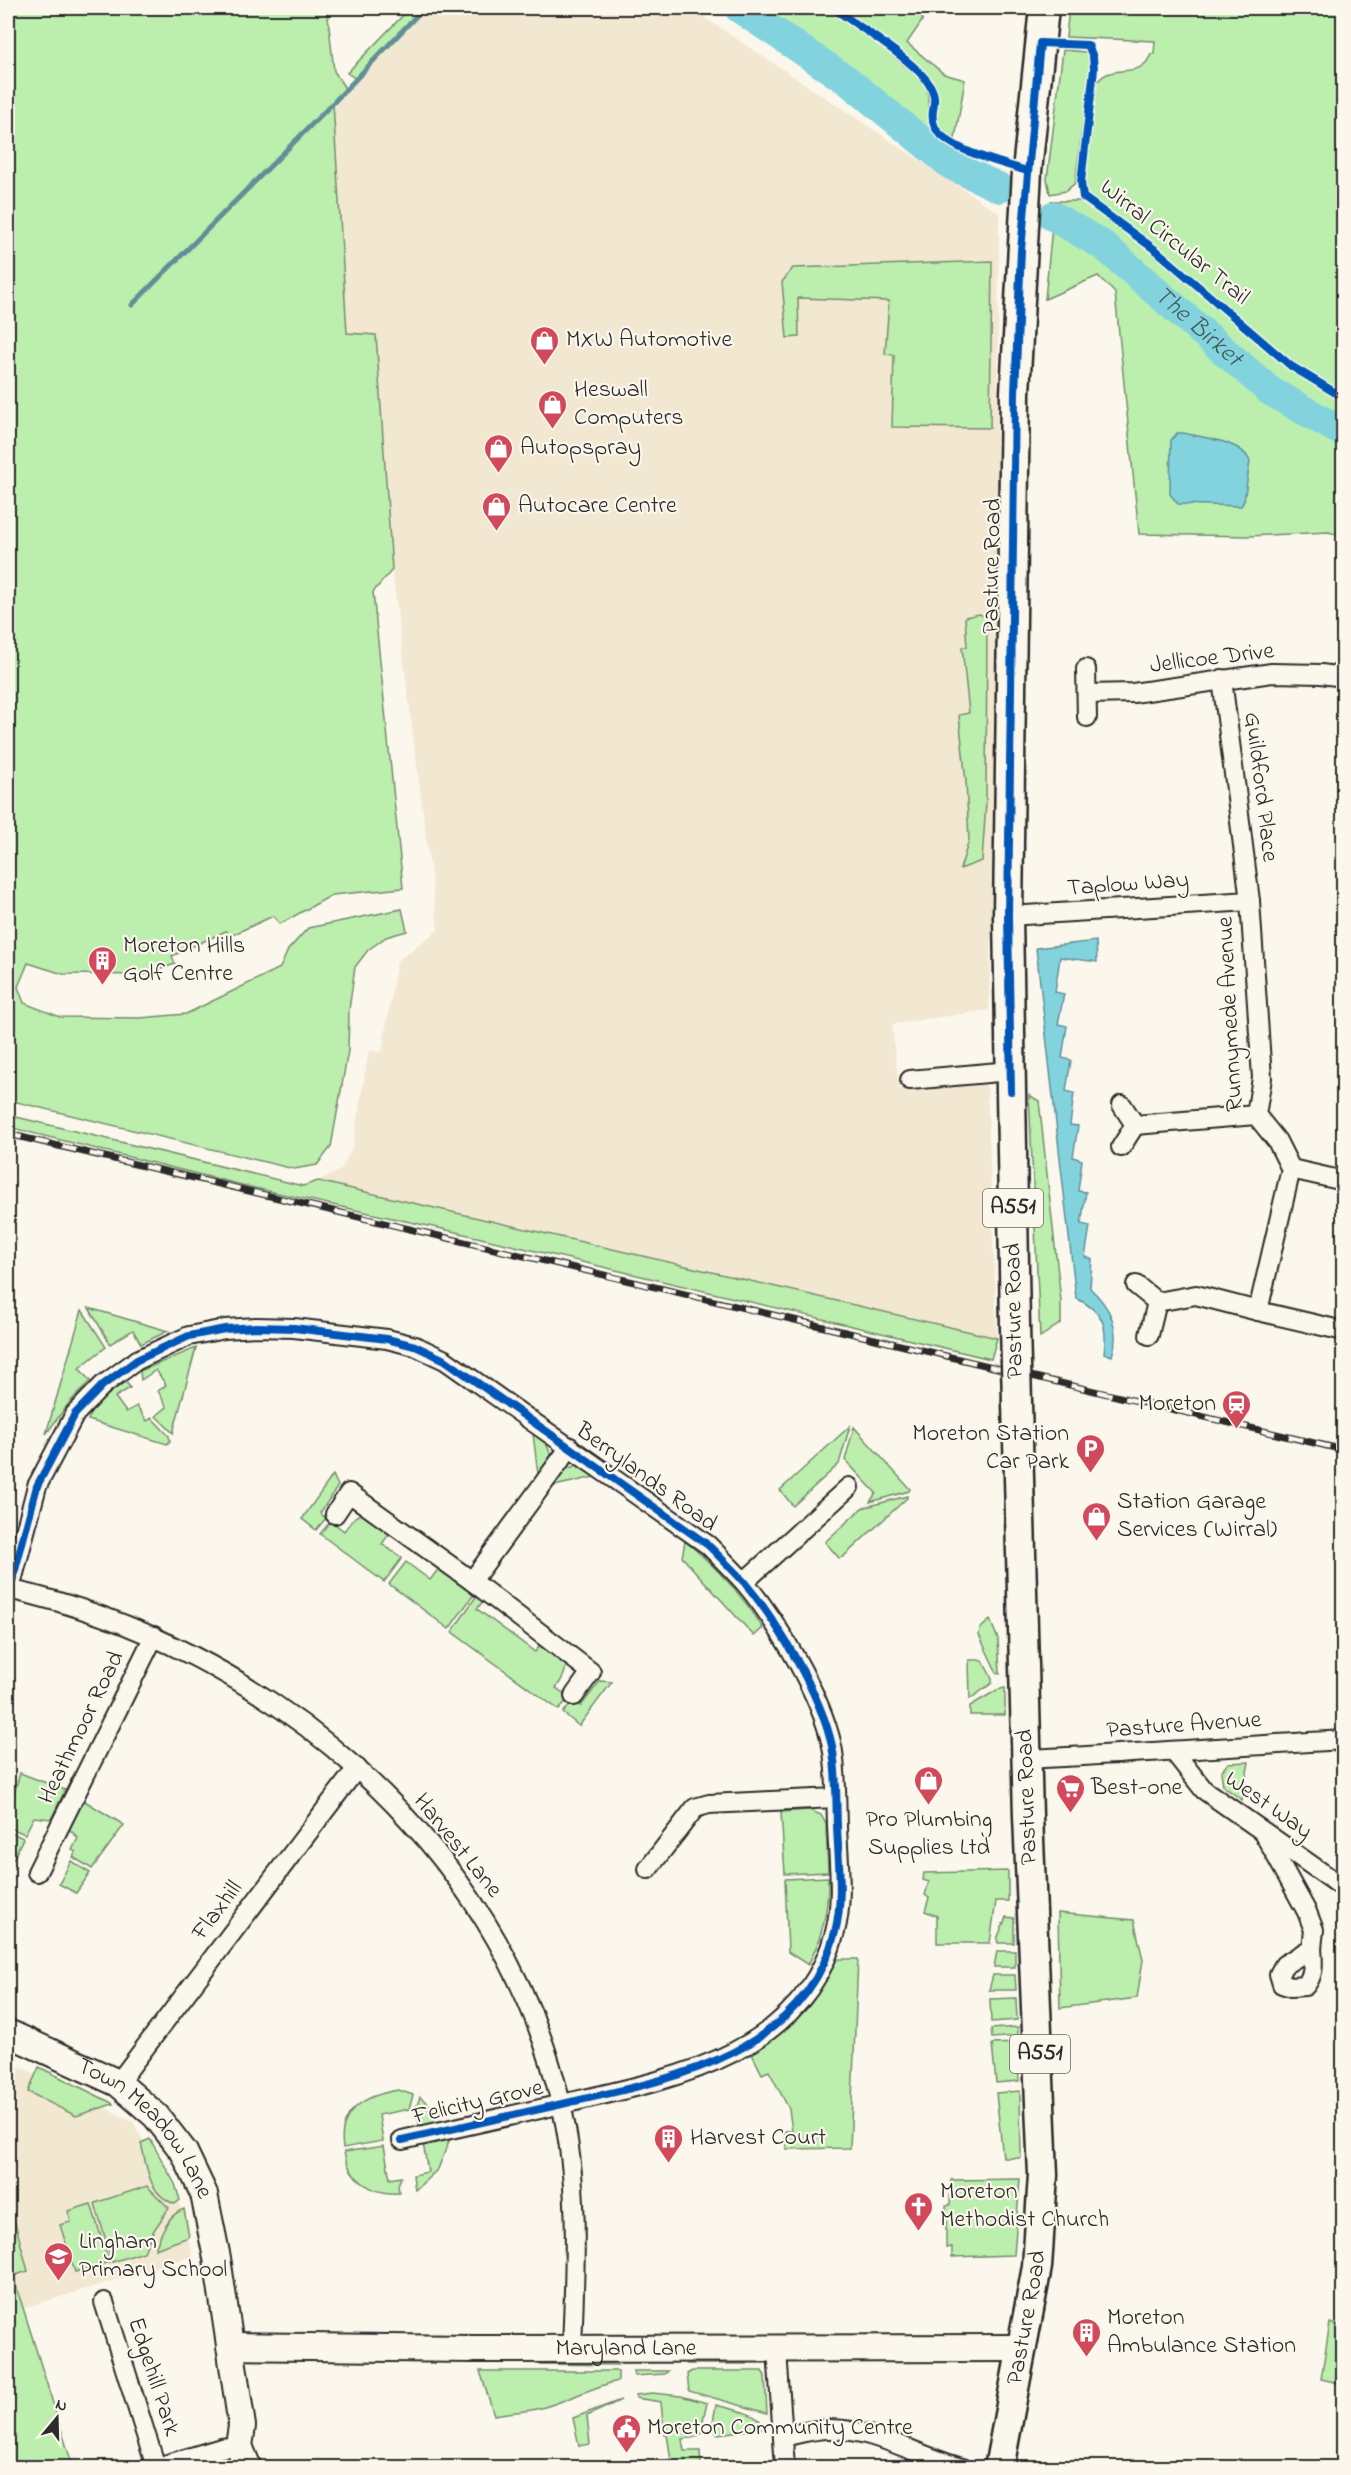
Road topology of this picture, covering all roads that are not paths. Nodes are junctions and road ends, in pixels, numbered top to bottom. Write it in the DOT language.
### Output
graph roads {
  1 [pos="1044,8"];
  2 [pos="1086,669"];
  3 [pos="1344,677"];
  4 [pos="1222,679"];
  5 [pos="1088,694"];
  6 [pos="1087,717"];
  7 [pos="1250,901"];
  8 [pos="1008,916"];
  9 [pos="1010,1071"];
  10 [pos="910,1080"];
  11 [pos="1122,1105"];
  12 [pos="1256,1115"];
  13 [pos="1135,1125"];
  14 [pos="1121,1147"];
  15 [pos="1291,1169"];
  16 [pos="1344,1181"];
  17 [pos="1136,1284"];
  18 [pos="1157,1302"];
  19 [pos="1258,1311"];
  20 [pos="1344,1331"];
  21 [pos="1149,1335"];
  22 [pos="570,1447"];
  23 [pos="849,1487"];
  24 [pos="335,1514"];
  25 [pos="472,1581"];
  26 [pos="744,1582"];
  27 [pos="9,1589"];
  28 [pos="154,1636"];
  29 [pos="574,1696"];
  30 [pos="1344,1740"];
  31 [pos="1174,1752"];
  32 [pos="1027,1759"];
  33 [pos="357,1768"];
  34 [pos="836,1798"];
  35 [pos="1263,1832"];
  36 [pos="648,1869"];
  37 [pos="37,1872"];
  38 [pos="1344,1888"];
  39 [pos="1312,1948"];
  40 [pos="8,2033"];
  41 [pos="118,2083"];
  42 [pos="562,2104"];
  43 [pos="402,2140"];
  44 [pos="104,2302"];
  45 [pos="230,2346"];
  46 [pos="1023,2348"];
  47 [pos="572,2349"];
  48 [pos="777,2350"];
  49 [pos="783,2437"];
  50 [pos="243,2457"];
  51 [pos="155,2467"];
  52 [pos="785,2468"];
  53 [pos="962,2468"];
  54 [pos="999,2468"];
  1 -- 8 [label="main road, Pasture Road / A551"];
  2 -- 5 [label="street"];
  3 -- 4 [label="street, Jellicoe Drive"];
  4 -- 5 [label="street, Jellicoe Drive"];
  4 -- 7 [label="street, Guildford Place"];
  5 -- 6 [label="street"];
  7 -- 8 [label="street, Taplow Way"];
  7 -- 12 [label="street, Runnymede Avenue"];
  8 -- 9 [label="main road, Pasture Road / A551"];
  9 -- 10 [label="street"];
  9 -- 32 [label="main road, Pasture Road / A551, bridge"];
  11 -- 13 [label="street"];
  12 -- 13 [label="street"];
  12 -- 15 [label="street, Runnymede Avenue"];
  13 -- 14 [label="street"];
  15 -- 16 [label="street"];
  15 -- 19 [label="street"];
  17 -- 18 [label="street"];
  18 -- 19 [label="street"];
  18 -- 21 [label="street"];
  19 -- 20 [label="street"];
  22 -- 25 [label="street"];
  22 -- 26 [label="street, Berrylands Road"];
  22 -- 27 [label="street, Berrylands Road"];
  23 -- 26 [label="street"];
  24 -- 25 [label="street"];
  25 -- 29 [label="street"];
  26 -- 34 [label="street, Berrylands Road"];
  27 -- 28 [label="street, Harvest Lane"];
  28 -- 33 [label="street, Harvest Lane"];
  28 -- 37 [label="street, Heathmoor Road"];
  30 -- 31 [label="street, Pasture Avenue"];
  31 -- 32 [label="street, Pasture Avenue"];
  31 -- 35 [label="street, West Way"];
  32 -- 46 [label="main road, Pasture Road / A551"];
  33 -- 41 [label="street, Flaxhill"];
  33 -- 42 [label="street, Harvest Lane"];
  34 -- 36 [label="street"];
  34 -- 42 [label="street, Berrylands Road"];
  35 -- 38 [label="street, West Way"];
  35 -- 39 [label="street"];
  40 -- 41 [label="street, Town Meadow Lane"];
  41 -- 45 [label="street, Town Meadow Lane"];
  42 -- 43 [label="street, Felicity Grove"];
  42 -- 47 [label="street, Harvest Lane"];
  44 -- 51 [label="street, Edgehill Park"];
  45 -- 47 [label="street, Maryland Lane"];
  45 -- 50 [label="street, Town Meadow Lane"];
  46 -- 48 [label="street, Maryland Lane"];
  46 -- 54 [label="main road, Pasture Road / A551"];
  47 -- 48 [label="street, Maryland Lane"];
  48 -- 49 [label="street"];
  49 -- 52 [label="street"];
  49 -- 53 [label="street"];
  50 -- 51 [label="street"];
}
